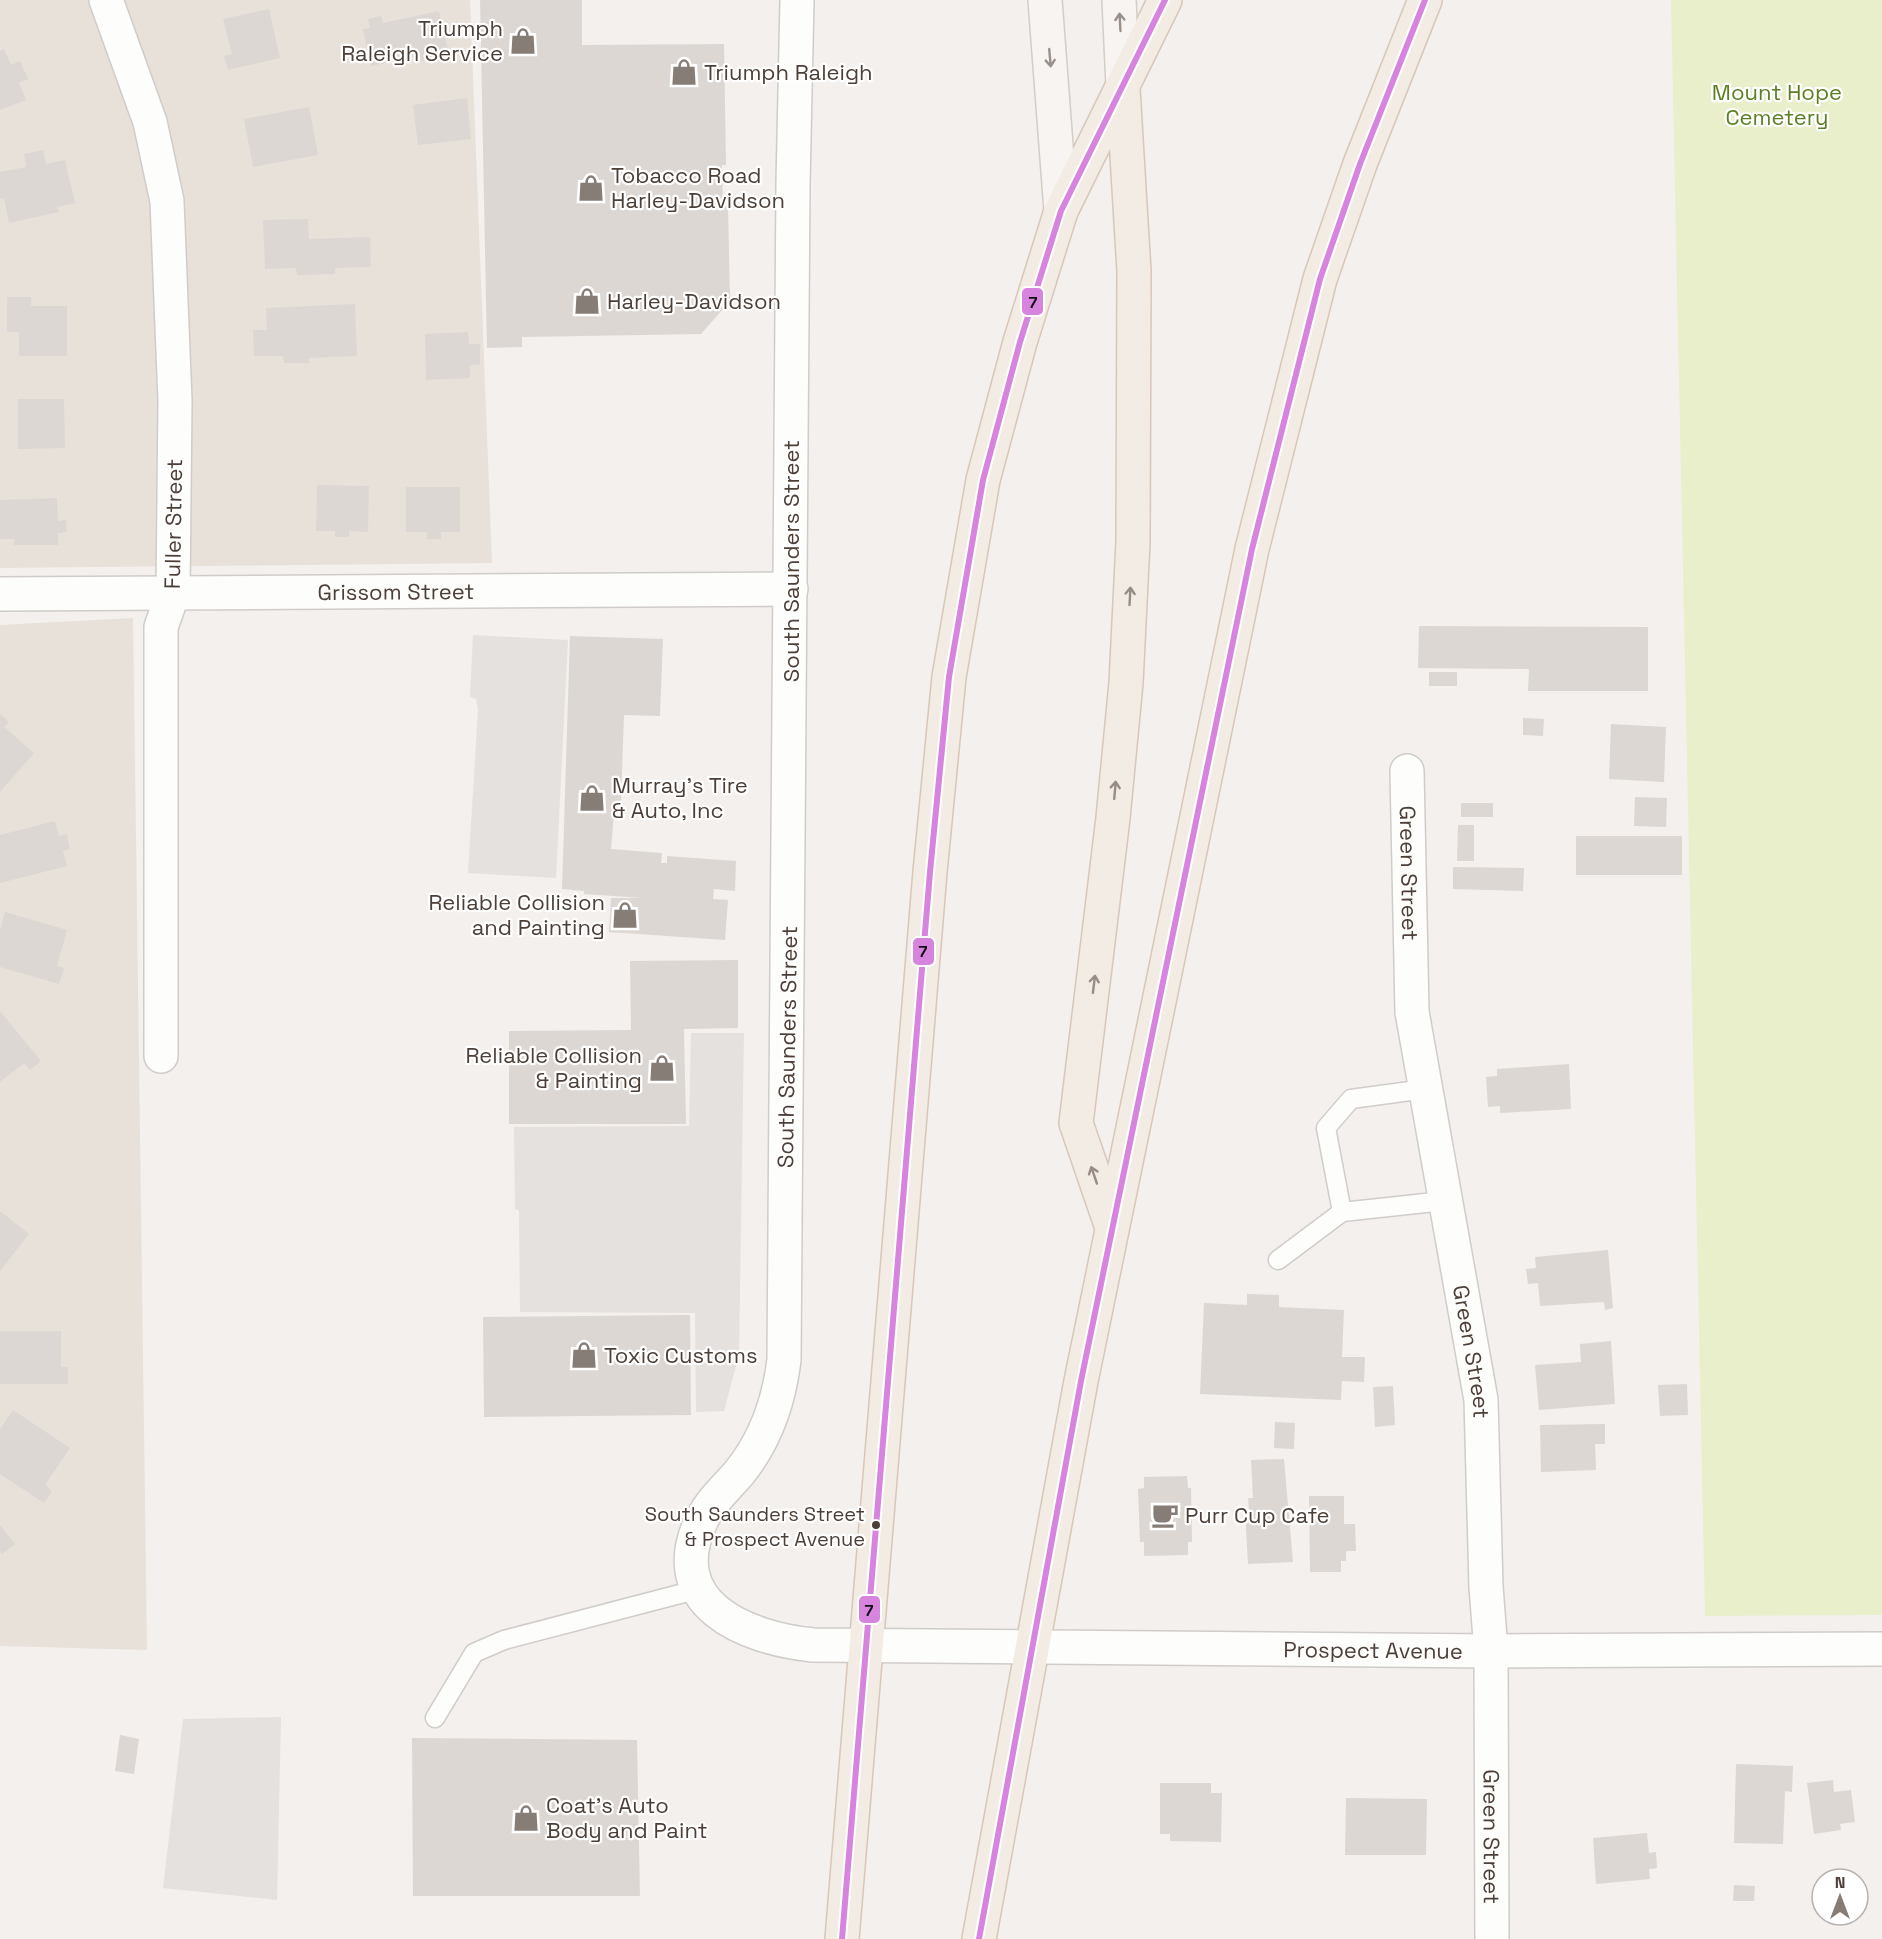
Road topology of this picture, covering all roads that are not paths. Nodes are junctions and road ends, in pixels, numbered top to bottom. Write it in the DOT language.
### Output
graph roads {
  1 [pos="106,0"];
  2 [pos="797,0"];
  3 [pos="1046,0"];
  4 [pos="1119,0"];
  5 [pos="1165,0"];
  6 [pos="1425,0"];
  7 [pos="1123,86"];
  8 [pos="1061,211"];
  9 [pos="791,589"];
  10 [pos="173,593"];
  11 [pos="0,594"];
  12 [pos="1407,771"];
  13 [pos="161,1056"];
  14 [pos="1425,1089"];
  15 [pos="1444,1201"];
  16 [pos="1342,1212"];
  17 [pos="1113,1230"];
  18 [pos="1278,1260"];
  19 [pos="699,1588"];
  20 [pos="866,1646"];
  21 [pos="1035,1647"];
  22 [pos="1882,1649"];
  23 [pos="1491,1651"];
  24 [pos="435,1718"];
  25 [pos="842,1939"];
  26 [pos="979,1939"];
  27 [pos="1492,1939"];
  1 -- 10 [label="street, Fuller Street"];
  2 -- 9 [label="street, South Saunders Street"];
  3 -- 8 [label="main road, one-way"];
  7 -- 4 [label="main road, one-way"];
  5 -- 7 [label="main road"];
  6 -- 17 [label="main road"];
  7 -- 8 [label="main road"];
  17 -- 7 [label="main road, one-way"];
  8 -- 20 [label="main road"];
  9 -- 10 [label="street, Grissom Street"];
  9 -- 19 [label="street, South Saunders Street"];
  10 -- 11 [label="street, Grissom Street"];
  10 -- 13 [label="street, Fuller Street"];
  12 -- 14 [label="street, Green Street"];
  14 -- 15 [label="street, Green Street"];
  14 -- 16 [label="lane"];
  15 -- 16 [label="lane"];
  15 -- 23 [label="street, Green Street"];
  16 -- 18 [label="lane"];
  17 -- 21 [label="main road"];
  19 -- 20 [label="street, South Saunders Street"];
  19 -- 24 [label="lane"];
  20 -- 21 [label="street, Prospect Avenue"];
  20 -- 25 [label="main road"];
  21 -- 23 [label="street, Prospect Avenue"];
  21 -- 26 [label="main road"];
  22 -- 23 [label="street, Prospect Avenue"];
  23 -- 27 [label="street, Green Street"];
}
